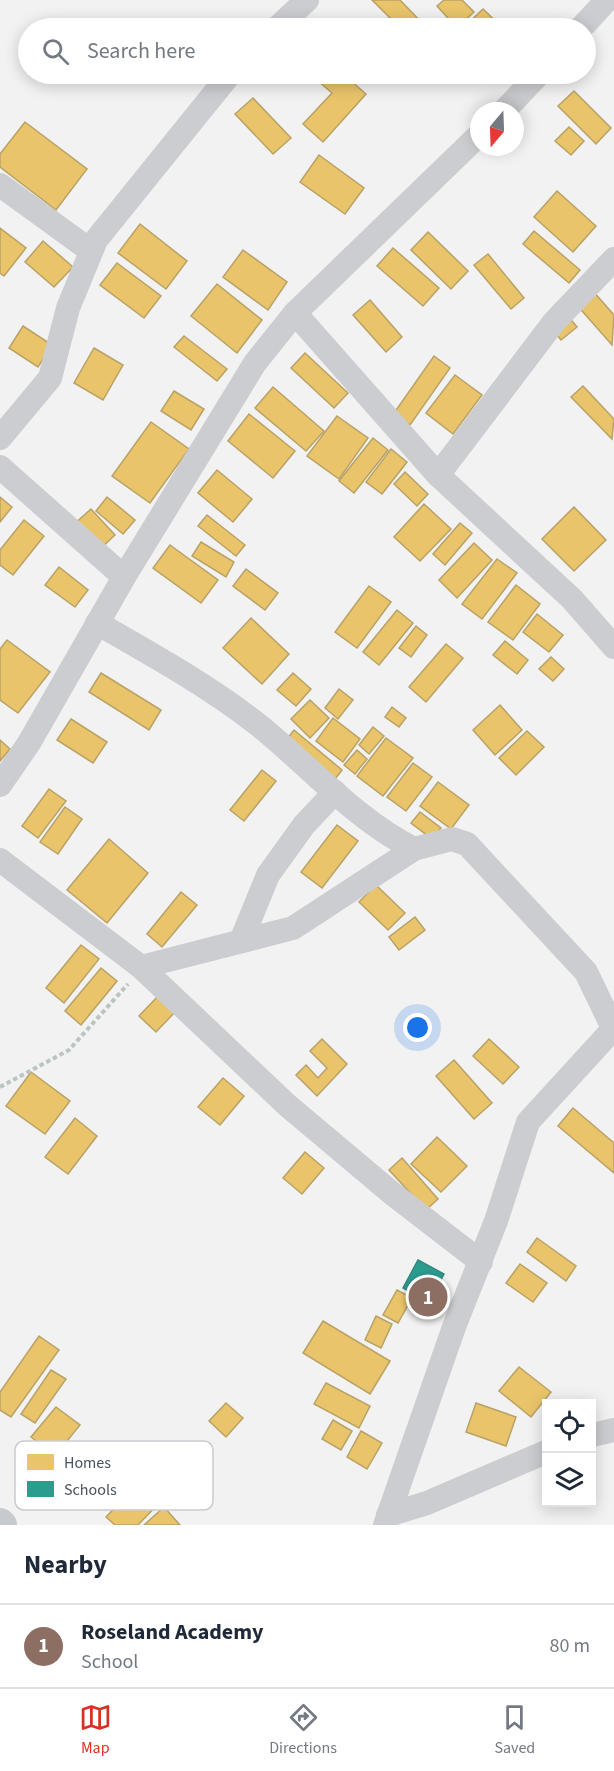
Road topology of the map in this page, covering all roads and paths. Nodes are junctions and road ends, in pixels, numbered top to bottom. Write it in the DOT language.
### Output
graph roads {
  1 [pos="307,0"];
  2 [pos="607,0"];
  3 [pos="288,18"];
  4 [pos="590,18"];
  5 [pos="222,84"];
  6 [pos="530,84"];
  7 [pos="513,102"];
  8 [pos="470,144"];
  9 [pos="0,185"];
  10 [pos="91,250"];
  11 [pos="614,258"];
  12 [pos="295,313"];
  13 [pos="0,438"];
  14 [pos="0,467"];
  15 [pos="438,475"];
  16 [pos="124,577"];
  17 [pos="97,622"];
  18 [pos="614,647"];
  19 [pos="0,784"];
  20 [pos="335,792"];
  21 [pos="414,849"];
  22 [pos="0,860"];
  23 [pos="241,941"];
  24 [pos="141,967"];
  25 [pos="614,1029"];
  26 [pos="0,1087"];
  27 [pos="481,1262"];
  28 [pos="614,1431"];
  29 [pos="596,1434"];
  30 [pos="544,1453"];
  31 [pos="386,1520"];
  1 -- 3 [label="street"];
  2 -- 4 [label="street"];
  5 -- 10 [label="street"];
  6 -- 7 [label="street"];
  8 -- 12 [label="street"];
  9 -- 10 [label="street"];
  10 -- 13 [label="street"];
  11 -- 15 [label="street"];
  12 -- 15 [label="street"];
  12 -- 16 [label="street"];
  14 -- 16 [label="street"];
  15 -- 18 [label="street"];
  16 -- 17 [label="street"];
  17 -- 19 [label="street"];
  17 -- 20 [label="street"];
  20 -- 21 [label="street"];
  20 -- 23 [label="street"];
  21 -- 23 [label="street"];
  21 -- 25 [label="street"];
  22 -- 24 [label="street"];
  23 -- 24 [label="street"];
  24 -- 26 [label="path"];
  24 -- 27 [label="street"];
  25 -- 27 [label="street"];
  27 -- 31 [label="street"];
  28 -- 29 [label="street"];
  30 -- 31 [label="street"];
}
